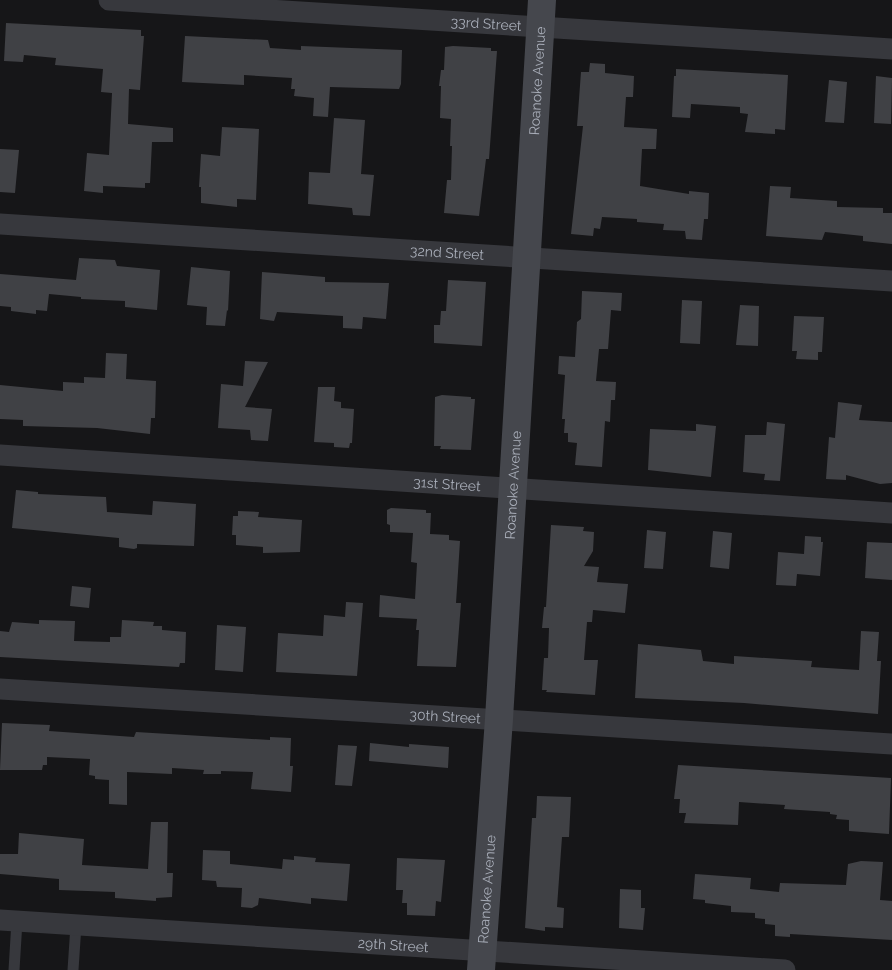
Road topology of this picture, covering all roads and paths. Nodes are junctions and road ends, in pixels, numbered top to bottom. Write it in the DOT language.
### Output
graph roads {
  1 [pos="109,0"];
  2 [pos="541,13"];
  3 [pos="892,49"];
  4 [pos="0,224"];
  5 [pos="525,257"];
  6 [pos="892,281"];
  7 [pos="0,455"];
  8 [pos="512,488"];
  9 [pos="892,513"];
  10 [pos="0,689"];
  11 [pos="499,719"];
  12 [pos="892,744"];
  13 [pos="8,921"];
  14 [pos="76,925"];
  15 [pos="482,960"];
  16 [pos="14,970"];
  17 [pos="73,970"];
  18 [pos="785,970"];
  1 -- 2 [label="street, 33rd Street"];
  2 -- 3 [label="street, 33rd Street"];
  2 -- 5 [label="street, Roanoke Avenue"];
  4 -- 5 [label="street, 32nd Street"];
  5 -- 6 [label="street, 32nd Street"];
  5 -- 8 [label="street, Roanoke Avenue"];
  7 -- 8 [label="street, 31st Street"];
  8 -- 9 [label="street, 31st Street"];
  8 -- 11 [label="street, Roanoke Avenue"];
  10 -- 11 [label="street, 30th Street"];
  11 -- 12 [label="street, 30th Street"];
  11 -- 15 [label="street, Roanoke Avenue"];
  13 -- 14 [label="street, 29th Street"];
  13 -- 16 [label="lane"];
  14 -- 15 [label="street, 29th Street"];
  14 -- 17 [label="lane"];
  15 -- 18 [label="street, 29th Street"];
}
